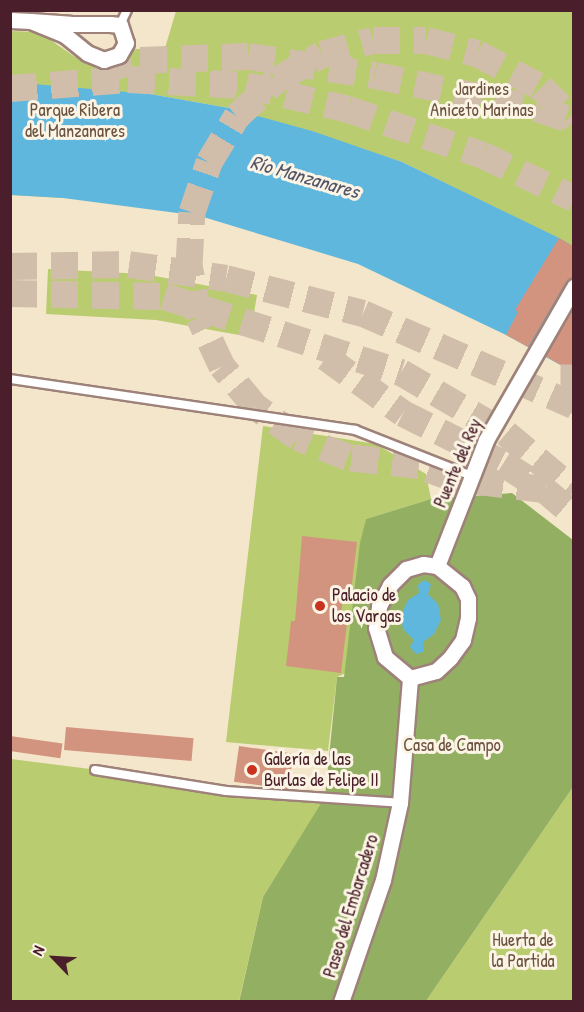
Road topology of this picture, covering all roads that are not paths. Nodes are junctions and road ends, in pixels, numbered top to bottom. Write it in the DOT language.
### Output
graph roads {
  1 [pos="127,10"];
  2 [pos="10,20"];
  3 [pos="31,21"];
  4 [pos="120,25"];
  5 [pos="573,287"];
  6 [pos="10,379"];
  7 [pos="472,476"];
  8 [pos="437,566"];
  9 [pos="410,678"];
  10 [pos="95,770"];
  11 [pos="400,803"];
  12 [pos="341,1002"];
  1 -- 4 [label="lane"];
  2 -- 3 [label="street"];
  3 -- 4 [label="street"];
  3 -- 4 [label="street"];
  5 -- 7 [label="street, Puente del Rey"];
  6 -- 7 [label="lane"];
  7 -- 8 [label="street, Puente del Rey"];
  8 -- 9 [label="street"];
  8 -- 9 [label="street"];
  9 -- 11 [label="street, Paseo del Embarcadero"];
  10 -- 11 [label="lane"];
  11 -- 12 [label="street, Paseo del Embarcadero"];
}
